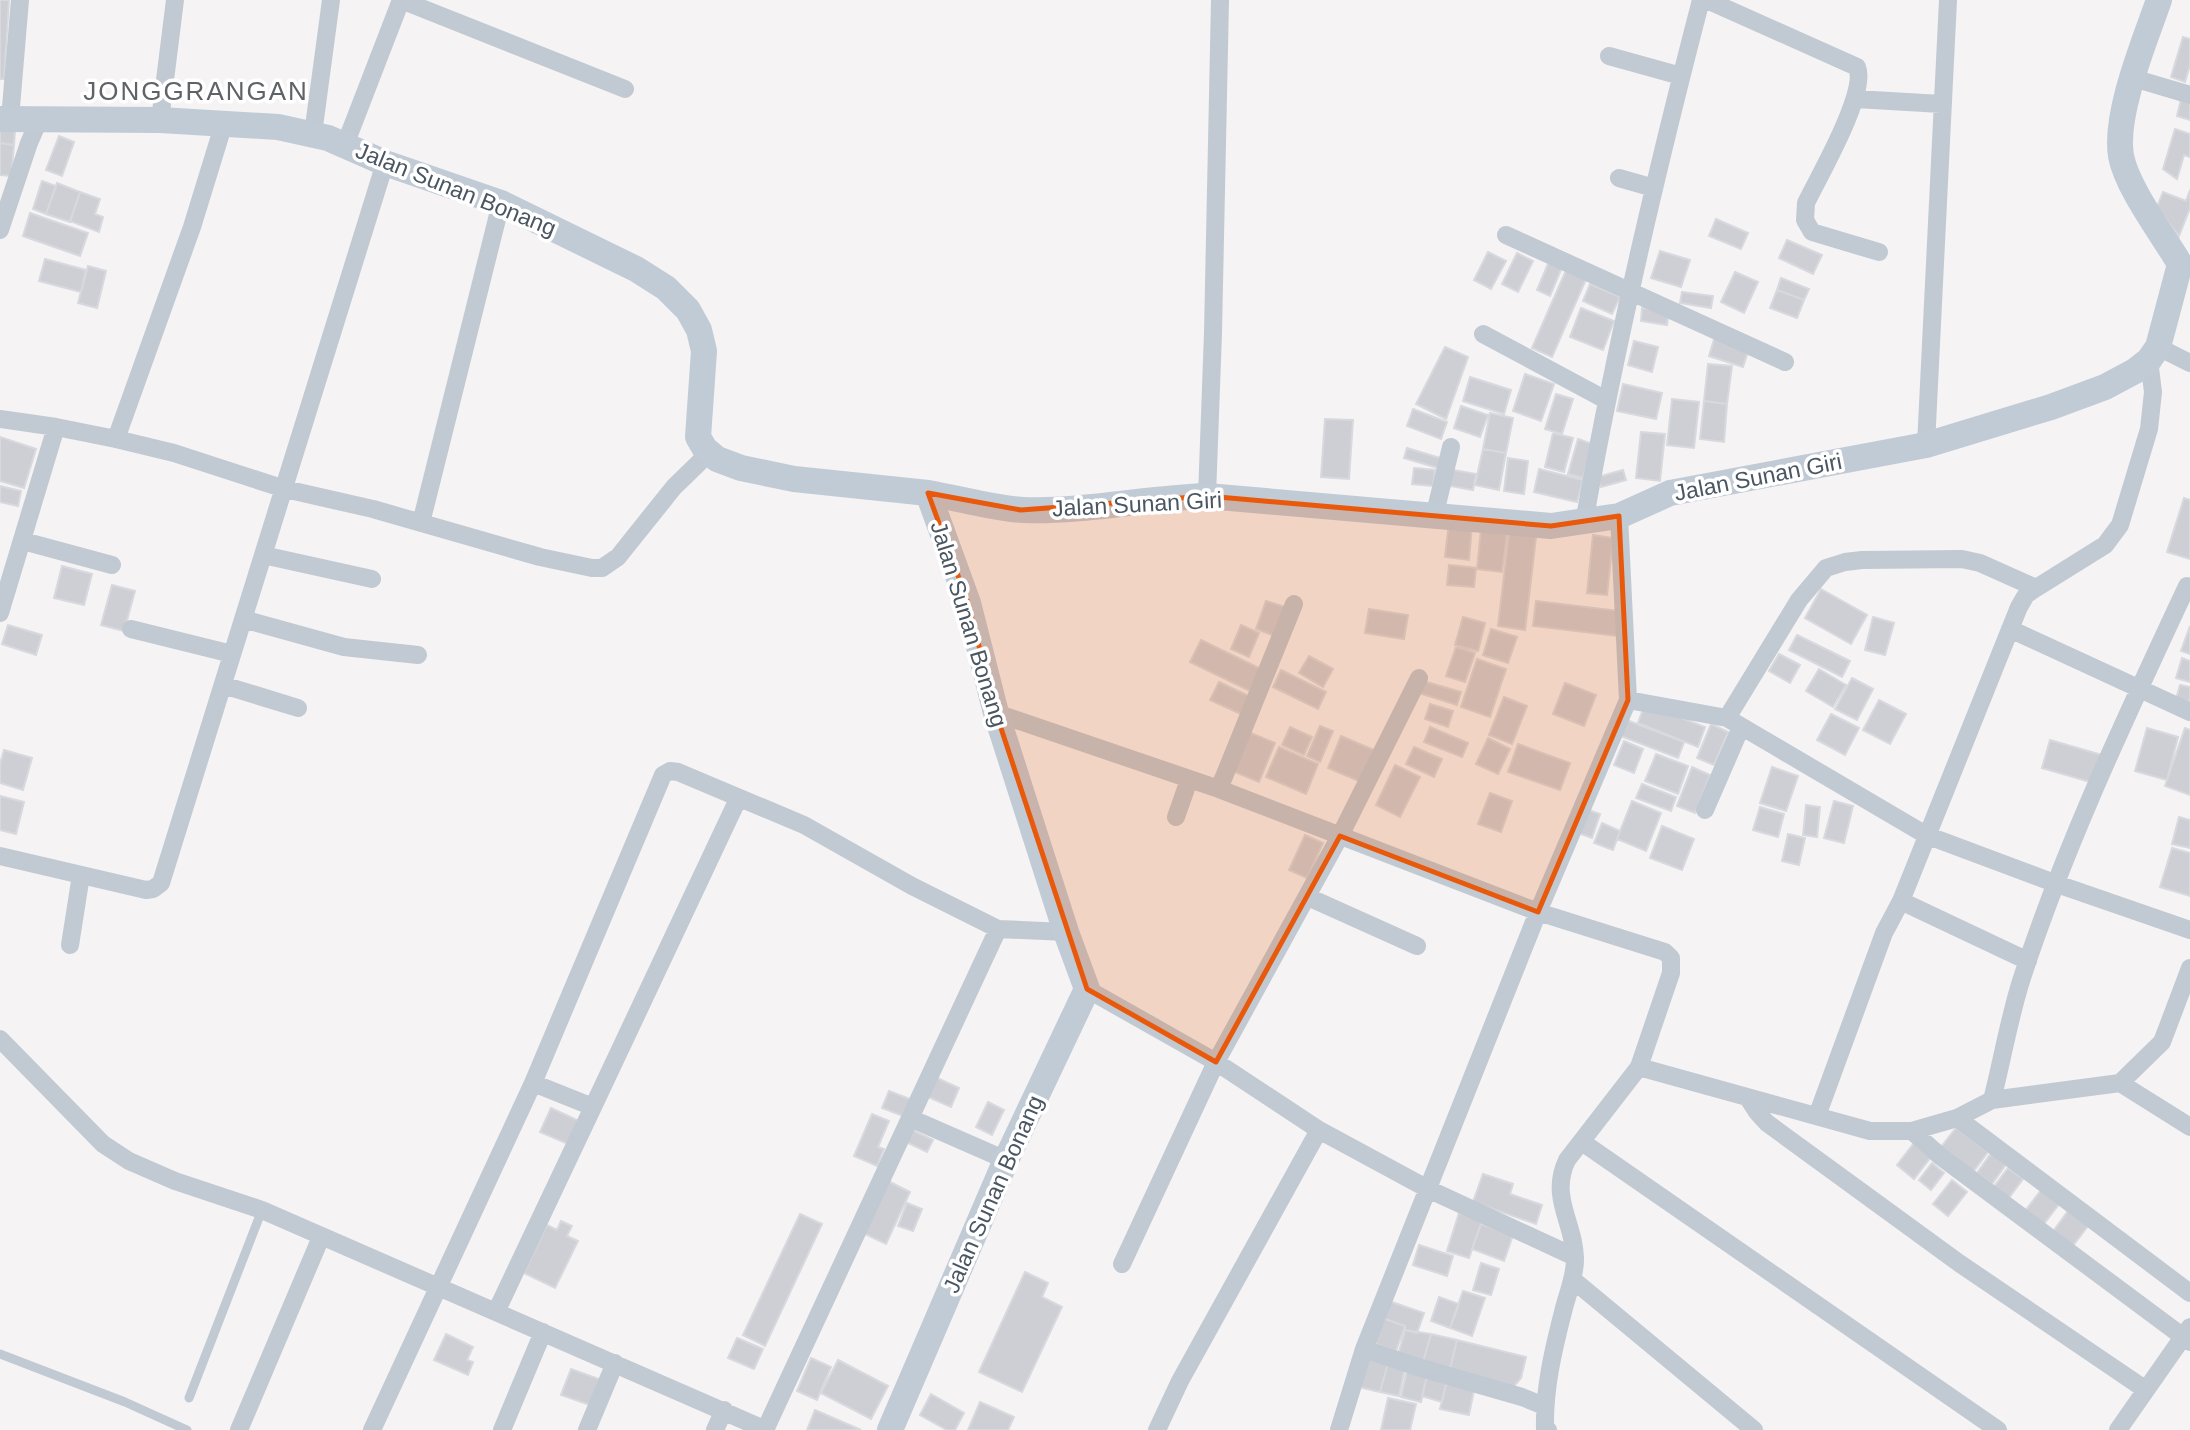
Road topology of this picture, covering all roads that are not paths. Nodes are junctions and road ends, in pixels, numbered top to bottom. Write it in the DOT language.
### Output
graph roads {
  1 [pos="20,0"];
  2 [pos="175,0"];
  3 [pos="331,0"];
  4 [pos="401,0"];
  5 [pos="1220,0"];
  6 [pos="1701,0"];
  7 [pos="1709,0"];
  8 [pos="1948,0"];
  9 [pos="2159,0"];
  10 [pos="1609,56"];
  11 [pos="1681,76"];
  12 [pos="2133,78"];
  13 [pos="625,89"];
  14 [pos="2190,95"];
  15 [pos="1856,99"];
  16 [pos="1941,104"];
  17 [pos="5,119"];
  18 [pos="39,120"];
  19 [pos="160,120"];
  20 [pos="224,123"];
  21 [pos="313,134"];
  22 [pos="345,145"];
  23 [pos="384,163"];
  24 [pos="1619,178"];
  25 [pos="1654,188"];
  26 [pos="501,203"];
  27 [pos="0,230"];
  28 [pos="1506,235"];
  29 [pos="1879,252"];
  30 [pos="2185,265"];
  31 [pos="1630,292"];
  32 [pos="1483,334"];
  33 [pos="2153,354"];
  34 [pos="1785,362"];
  35 [pos="2190,363"];
  36 [pos="1606,400"];
  37 [pos="0,419"];
  38 [pos="56,426"];
  39 [pos="116,439"];
  40 [pos="1926,445"];
  41 [pos="1451,447"];
  42 [pos="709,453"];
  43 [pos="285,489"];
  44 [pos="928,493"];
  45 [pos="1206,496"];
  46 [pos="1619,516"];
  47 [pos="1434,517"];
  48 [pos="421,523"];
  49 [pos="1584,523"];
  50 [pos="23,541"];
  51 [pos="263,555"];
  52 [pos="112,565"];
  53 [pos="372,579"];
  54 [pos="2187,586"];
  55 [pos="2036,588"];
  56 [pos="1294,604"];
  57 [pos="0,613"];
  58 [pos="243,619"];
  59 [pos="131,629"];
  60 [pos="2010,629"];
  61 [pos="232,654"];
  62 [pos="418,655"];
  63 [pos="1419,678"];
  64 [pos="223,685"];
  65 [pos="2139,689"];
  66 [pos="1628,700"];
  67 [pos="299,708"];
  68 [pos="2190,712"];
  69 [pos="996,713"];
  70 [pos="1734,722"];
  71 [pos="1189,780"];
  72 [pos="1219,789"];
  73 [pos="738,799"];
  74 [pos="1704,810"];
  75 [pos="1176,817"];
  76 [pos="1926,835"];
  77 [pos="1340,836"];
  78 [pos="0,856"];
  79 [pos="81,874"];
  80 [pos="2057,884"];
  81 [pos="1308,897"];
  82 [pos="1901,901"];
  83 [pos="1538,912"];
  84 [pos="998,929"];
  85 [pos="2190,930"];
  86 [pos="1066,932"];
  87 [pos="70,945"];
  88 [pos="1417,946"];
  89 [pos="2028,961"];
  90 [pos="2190,968"];
  91 [pos="1087,989"];
  92 [pos="0,1039"];
  93 [pos="1216,1062"];
  94 [pos="1639,1067"];
  95 [pos="533,1083"];
  96 [pos="2120,1083"];
  97 [pos="1748,1098"];
  98 [pos="1992,1100"];
  99 [pos="593,1107"];
  100 [pos="1817,1116"];
  101 [pos="910,1118"];
  102 [pos="1957,1118"];
  103 [pos="2190,1127"];
  104 [pos="1318,1130"];
  105 [pos="1912,1131"];
  106 [pos="1582,1142"];
  107 [pos="1006,1160"];
  108 [pos="1428,1188"];
  109 [pos="262,1210"];
  110 [pos="321,1237"];
  111 [pos="1575,1257"];
  112 [pos="1122,1264"];
  113 [pos="1572,1279"];
  114 [pos="436,1288"];
  115 [pos="2190,1293"];
  116 [pos="496,1312"];
  117 [pos="543,1332"];
  118 [pos="2188,1336"];
  119 [pos="1364,1349"];
  120 [pos="0,1354"];
  121 [pos="615,1363"];
  122 [pos="2146,1390"];
  123 [pos="189,1398"];
  124 [pos="1544,1406"];
  125 [pos="724,1410"];
  126 [pos="187,1430"];
  127 [pos="239,1430"];
  128 [pos="372,1430"];
  129 [pos="502,1430"];
  130 [pos="587,1430"];
  131 [pos="715,1430"];
  132 [pos="766,1430"];
  133 [pos="890,1430"];
  134 [pos="1157,1430"];
  135 [pos="1339,1430"];
  136 [pos="1545,1430"];
  137 [pos="1754,1430"];
  138 [pos="1998,1430"];
  139 [pos="2118,1430"];
  1 -- 17 [label="street"];
  2 -- 19 [label="street"];
  3 -- 21 [label="street"];
  4 -- 13 [label="street"];
  4 -- 22 [label="street"];
  5 -- 45 [label="street"];
  6 -- 11 [label="street"];
  7 -- 15 [label="street"];
  8 -- 16 [label="street"];
  9 -- 12 [label="street"];
  10 -- 11 [label="street"];
  11 -- 25 [label="street"];
  12 -- 14 [label="street"];
  12 -- 30 [label="street"];
  15 -- 16 [label="street"];
  15 -- 29 [label="street"];
  16 -- 40 [label="street"];
  17 -- 18 [label="street, Jalan Sunan Bonang"];
  18 -- 19 [label="street, Jalan Sunan Bonang"];
  18 -- 27 [label="street"];
  19 -- 20 [label="street, Jalan Sunan Bonang"];
  20 -- 21 [label="street, Jalan Sunan Bonang"];
  20 -- 39 [label="street"];
  21 -- 22 [label="street, Jalan Sunan Bonang"];
  22 -- 23 [label="street, Jalan Sunan Bonang"];
  23 -- 26 [label="street, Jalan Sunan Bonang"];
  23 -- 43 [label="street"];
  24 -- 25 [label="street"];
  25 -- 31 [label="street"];
  26 -- 42 [label="street, Jalan Sunan Bonang"];
  26 -- 48 [label="street"];
  28 -- 31 [label="street"];
  30 -- 33 [label="street"];
  31 -- 34 [label="street"];
  31 -- 36 [label="street"];
  32 -- 36 [label="street"];
  33 -- 35 [label="street"];
  33 -- 40 [label="street, Jalan Sunan Giri"];
  33 -- 55 [label="street"];
  36 -- 49 [label="street"];
  37 -- 38 [label="street"];
  38 -- 39 [label="street"];
  38 -- 50 [label="street"];
  39 -- 43 [label="street"];
  40 -- 46 [label="street, Jalan Sunan Giri"];
  41 -- 47 [label="street"];
  42 -- 44 [label="street, Jalan Sunan Bonang"];
  42 -- 48 [label="street"];
  43 -- 48 [label="street"];
  43 -- 51 [label="street"];
  44 -- 45 [label="street, Jalan Sunan Giri"];
  44 -- 69 [label="street, Jalan Sunan Bonang"];
  45 -- 47 [label="street, Jalan Sunan Giri"];
  46 -- 49 [label="street, Jalan Sunan Giri"];
  46 -- 66 [label="street"];
  47 -- 49 [label="street, Jalan Sunan Giri"];
  50 -- 52 [label="street"];
  50 -- 57 [label="street"];
  51 -- 53 [label="street"];
  51 -- 58 [label="street"];
  54 -- 65 [label="street"];
  55 -- 60 [label="street"];
  55 -- 70 [label="street"];
  56 -- 72 [label="street"];
  58 -- 61 [label="street"];
  58 -- 62 [label="street"];
  59 -- 61 [label="street"];
  60 -- 65 [label="street"];
  60 -- 76 [label="street"];
  61 -- 64 [label="street"];
  63 -- 77 [label="street"];
  64 -- 67 [label="street"];
  64 -- 79 [label="street"];
  65 -- 68 [label="street"];
  65 -- 80 [label="street"];
  66 -- 70 [label="street"];
  66 -- 83 [label="street"];
  69 -- 71 [label="street"];
  69 -- 86 [label="street, Jalan Sunan Bonang"];
  70 -- 74 [label="street"];
  70 -- 76 [label="street"];
  71 -- 72 [label="street"];
  71 -- 75 [label="street"];
  72 -- 77 [label="street"];
  73 -- 84 [label="street"];
  73 -- 95 [label="street"];
  73 -- 99 [label="street"];
  76 -- 80 [label="street"];
  76 -- 82 [label="street"];
  77 -- 81 [label="street"];
  77 -- 83 [label="street"];
  78 -- 79 [label="street"];
  79 -- 87 [label="street"];
  80 -- 85 [label="street"];
  80 -- 89 [label="street"];
  81 -- 88 [label="street"];
  81 -- 93 [label="street"];
  82 -- 89 [label="street"];
  82 -- 100 [label="street"];
  83 -- 94 [label="street"];
  83 -- 108 [label="street"];
  84 -- 86 [label="street"];
  84 -- 101 [label="street"];
  86 -- 91 [label="street, Jalan Sunan Bonang"];
  89 -- 98 [label="street"];
  90 -- 96 [label="street"];
  91 -- 93 [label="street"];
  91 -- 107 [label="street, Jalan Sunan Bonang"];
  92 -- 109 [label="street"];
  93 -- 104 [label="street"];
  93 -- 112 [label="street"];
  94 -- 97 [label="street"];
  94 -- 106 [label="street"];
  95 -- 99 [label="street"];
  95 -- 114 [label="street"];
  96 -- 98 [label="street"];
  96 -- 103 [label="street"];
  97 -- 100 [label="street"];
  97 -- 122 [label="street"];
  98 -- 102 [label="street"];
  99 -- 116 [label="street"];
  100 -- 105 [label="street"];
  101 -- 107 [label="street"];
  101 -- 132 [label="street"];
  102 -- 105 [label="street"];
  102 -- 115 [label="street"];
  104 -- 108 [label="street"];
  104 -- 134 [label="street"];
  105 -- 118 [label="street"];
  106 -- 111 [label="street"];
  106 -- 138 [label="street"];
  107 -- 133 [label="street, Jalan Sunan Bonang"];
  108 -- 111 [label="street"];
  108 -- 119 [label="street"];
  109 -- 110 [label="street"];
  109 -- 123 [label="lane"];
  110 -- 114 [label="street"];
  110 -- 127 [label="street"];
  111 -- 113 [label="street"];
  113 -- 124 [label="street"];
  113 -- 137 [label="street"];
  114 -- 116 [label="street"];
  114 -- 128 [label="street"];
  116 -- 117 [label="street"];
  117 -- 121 [label="street"];
  117 -- 129 [label="street"];
  118 -- 122 [label="street"];
  119 -- 124 [label="street"];
  119 -- 135 [label="street"];
  120 -- 126 [label="lane"];
  121 -- 125 [label="street"];
  121 -- 130 [label="street"];
  122 -- 139 [label="street"];
  124 -- 136 [label="street"];
  125 -- 131 [label="street"];
  125 -- 132 [label="street"];
}
